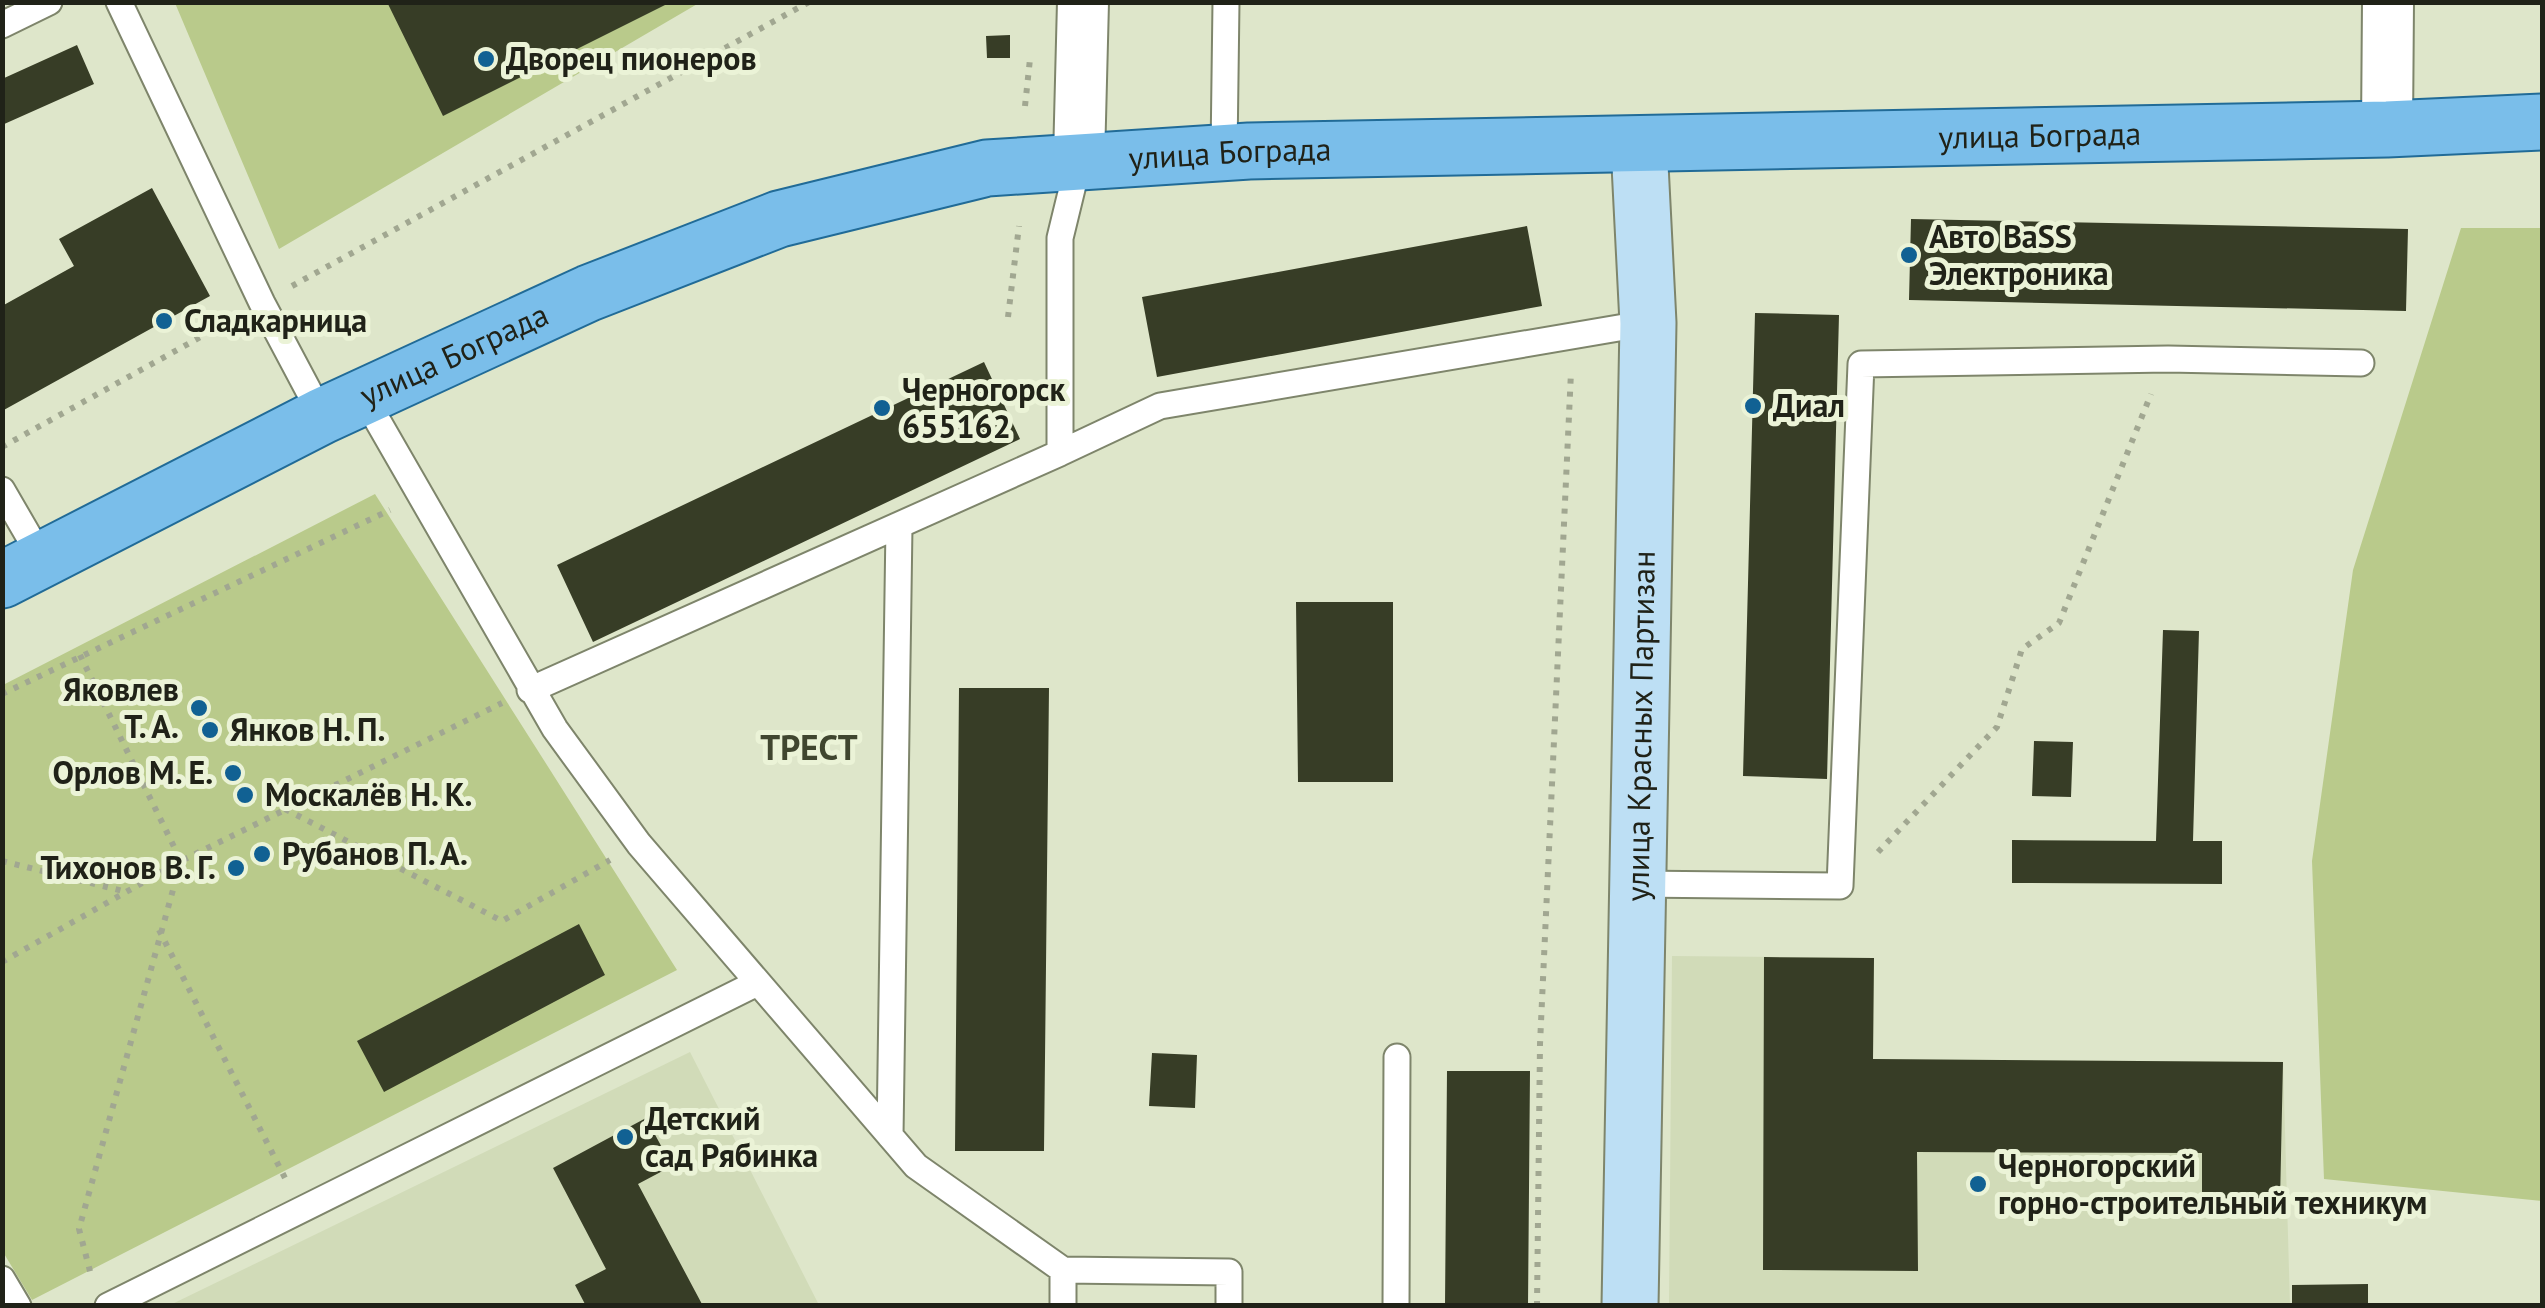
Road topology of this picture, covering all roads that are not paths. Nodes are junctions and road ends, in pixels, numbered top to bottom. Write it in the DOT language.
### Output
graph roads {
  1 [pos="49,2"];
  2 [pos="119,2"];
  3 [pos="1083,2"];
  4 [pos="1226,2"];
  5 [pos="2388,2"];
  6 [pos="2,25"];
  7 [pos="2542,122"];
  8 [pos="2386,129"];
  9 [pos="1638,144"];
  10 [pos="1224,152"];
  11 [pos="1079,158"];
  12 [pos="1648,323"];
  13 [pos="2361,363"];
  14 [pos="343,406"];
  15 [pos="1060,453"];
  16 [pos="2,490"];
  17 [pos="900,526"];
  18 [pos="22,569"];
  19 [pos="530,690"];
  20 [pos="1636,884"];
  21 [pos="757,982"];
  22 [pos="1397,1057"];
  23 [pos="890,1136"];
  24 [pos="1064,1270"];
  25 [pos="2,1279"];
  26 [pos="101,1296"];
  27 [pos="18,1306"];
  28 [pos="1063,1306"];
  29 [pos="1228,1306"];
  30 [pos="1396,1306"];
  31 [pos="1630,1306"];
  1 -- 6 [label="lane"];
  2 -- 14 [label="lane"];
  3 -- 11 [label="street"];
  4 -- 10 [label="lane"];
  5 -- 8 [label="street"];
  7 -- 8 [label="main road, улица Бограда"];
  8 -- 9 [label="main road, улица Бограда"];
  9 -- 10 [label="main road, улица Бограда"];
  9 -- 12 [label="main road, улица Красных Партизан"];
  10 -- 11 [label="main road, улица Бограда"];
  11 -- 14 [label="main road, улица Бограда"];
  11 -- 15 [label="lane"];
  12 -- 15 [label="lane"];
  12 -- 20 [label="main road, улица Красных Партизан"];
  13 -- 20 [label="lane"];
  14 -- 18 [label="main road, улица Бограда"];
  14 -- 19 [label="lane"];
  15 -- 17 [label="lane"];
  16 -- 18 [label="lane"];
  17 -- 19 [label="lane"];
  17 -- 23 [label="lane"];
  19 -- 21 [label="lane"];
  20 -- 31 [label="main road, улица Красных Партизан"];
  21 -- 23 [label="lane"];
  21 -- 26 [label="lane"];
  22 -- 30 [label="lane"];
  23 -- 24 [label="lane"];
  24 -- 28 [label="lane"];
  24 -- 29 [label="lane"];
  25 -- 27 [label="lane"];
}
